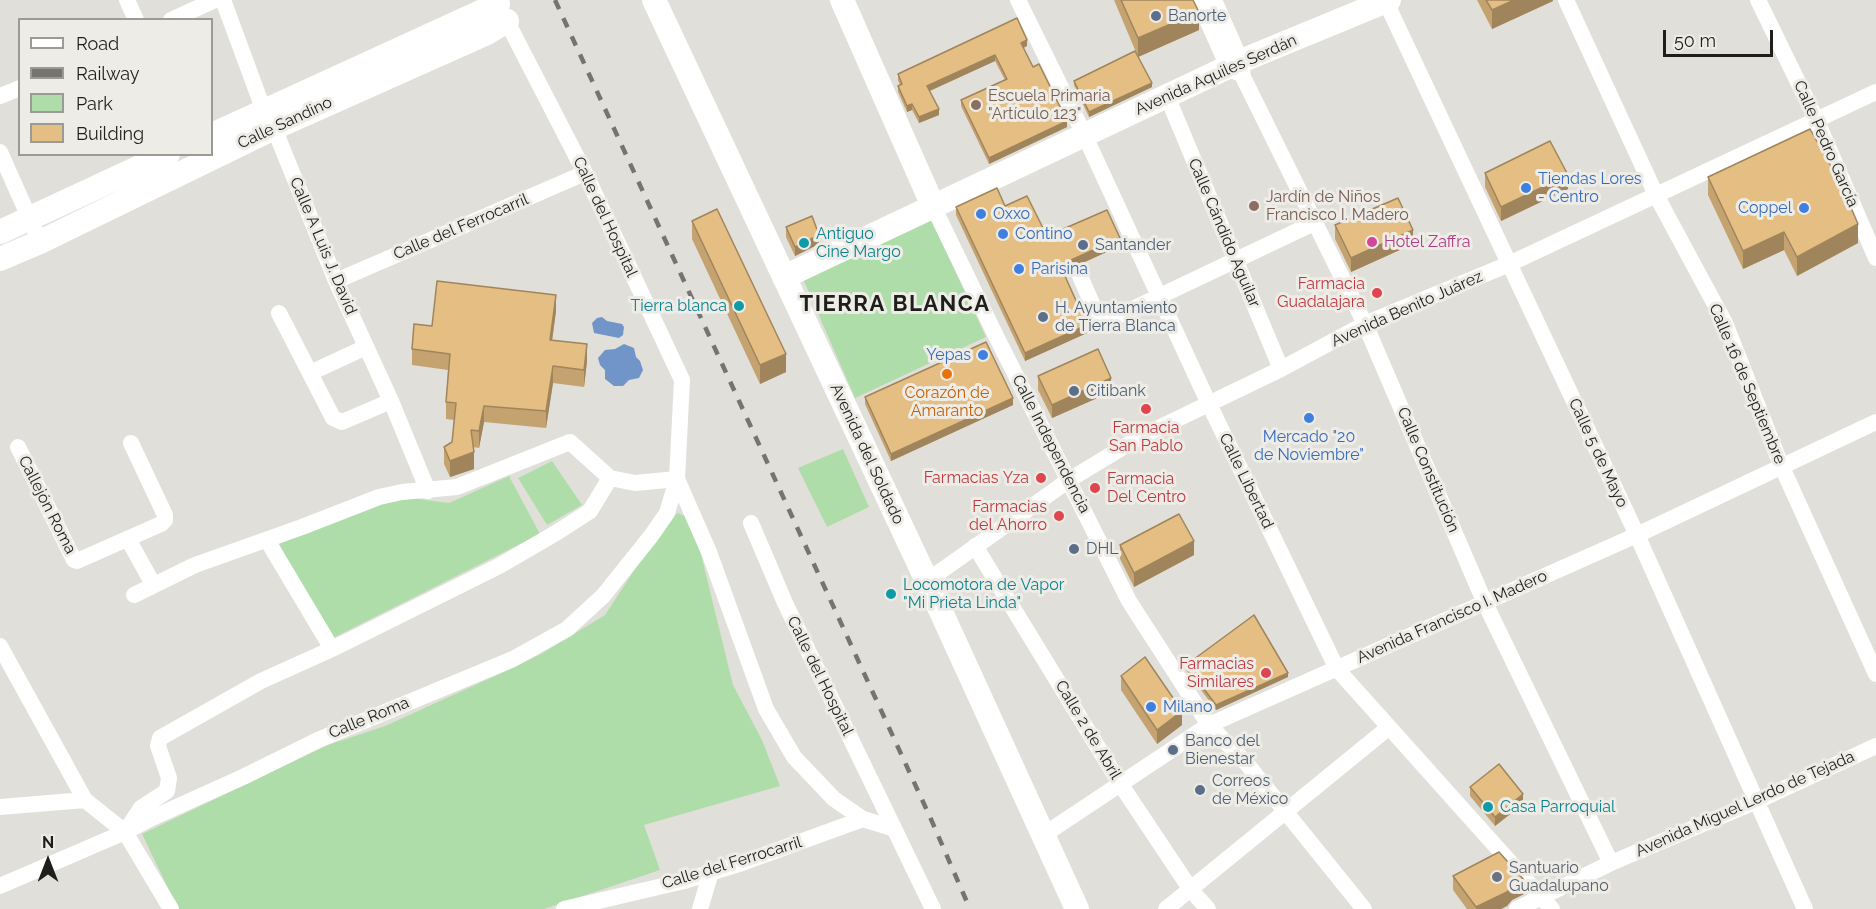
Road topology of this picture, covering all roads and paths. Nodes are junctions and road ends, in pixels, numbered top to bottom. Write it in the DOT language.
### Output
graph roads {
  1 [pos="127,0"];
  2 [pos="215,0"];
  3 [pos="223,0"];
  4 [pos="842,0"];
  5 [pos="1018,0"];
  6 [pos="1198,0"];
  7 [pos="1214,0"];
  8 [pos="1566,0"];
  9 [pos="1758,0"];
  10 [pos="1386,1"];
  11 [pos="659,2"];
  12 [pos="500,8"];
  13 [pos="135,18"];
  14 [pos="175,18"];
  15 [pos="1238,68"];
  16 [pos="18,89"];
  17 [pos="1876,92"];
  18 [pos="0,96"];
  19 [pos="1167,96"];
  20 [pos="1816,118"];
  21 [pos="269,119"];
  22 [pos="1084,134"];
  23 [pos="213,135"];
  24 [pos="213,149"];
  25 [pos="0,152"];
  26 [pos="164,156"];
  27 [pos="200,156"];
  28 [pos="585,173"];
  29 [pos="1656,195"];
  30 [pos="933,206"];
  31 [pos="28,219"];
  32 [pos="1314,223"];
  33 [pos="0,232"];
  34 [pos="40,242"];
  35 [pos="1876,258"];
  36 [pos="0,259"];
  37 [pos="1236,261"];
  38 [pos="1509,264"];
  39 [pos="784,276"];
  40 [pos="1080,276"];
  41 [pos="336,281"];
  42 [pos="1159,297"];
  43 [pos="279,313"];
  44 [pos="1365,324"];
  45 [pos="366,347"];
  46 [pos="1281,369"];
  47 [pos="310,373"];
  48 [pos="391,401"];
  49 [pos="1209,404"];
  50 [pos="1876,422"];
  51 [pos="131,443"];
  52 [pos="18,447"];
  53 [pos="1781,465"];
  54 [pos="610,478"];
  55 [pos="677,479"];
  56 [pos="1069,480"];
  57 [pos="428,491"];
  58 [pos="752,523"];
  59 [pos="1637,535"];
  60 [pos="128,539"];
  61 [pos="267,540"];
  62 [pos="975,546"];
  63 [pos="927,581"];
  64 [pos="153,584"];
  65 [pos="134,595"];
  66 [pos="1484,601"];
  67 [pos="0,646"];
  68 [pos="332,649"];
  69 [pos="1337,669"];
  70 [pos="1876,674"];
  71 [pos="1209,725"];
  72 [pos="1388,728"];
  73 [pos="1876,746"];
  74 [pos="1121,785"];
  75 [pos="85,800"];
  76 [pos="1755,802"];
  77 [pos="0,807"];
  78 [pos="1284,812"];
  79 [pos="863,819"];
  80 [pos="892,828"];
  81 [pos="125,832"];
  82 [pos="1042,836"];
  83 [pos="1611,863"];
  84 [pos="711,872"];
  85 [pos="0,886"];
  86 [pos="1191,890"];
  87 [pos="1548,903"];
  88 [pos="171,909"];
  89 [pos="564,909"];
  90 [pos="700,909"];
  91 [pos="933,909"];
  92 [pos="1077,909"];
  93 [pos="1166,909"];
  94 [pos="1208,909"];
  95 [pos="1364,909"];
  96 [pos="1517,909"];
  97 [pos="1805,909"];
  1 -- 13 [label="street"];
  2 -- 14 [label="street"];
  3 -- 21 [label="street, Calle A Luis J. David"];
  4 -- 30 [label="street, Calle Independencia"];
  5 -- 22 [label="street, Calle Libertad"];
  6 -- 15 [label="street, Calle Constitución"];
  7 -- 15 [label="street, Calle Constitución"];
  8 -- 29 [label="street, Calle 16 de Septiembre"];
  9 -- 20 [label="street, Calle Pedro García"];
  10 -- 15 [label="street, Avenida Aquiles Serdán"];
  10 -- 38 [label="street, Calle 5 de Mayo"];
  11 -- 39 [label="street, Avenida del Soldado"];
  12 -- 21 [label="street, Calle Sandino"];
  12 -- 28 [label="street, Calle del Hospital"];
  15 -- 19 [label="street, Avenida Aquiles Serdán"];
  15 -- 32 [label="street, Calle Constitución"];
  16 -- 18 [label="street"];
  17 -- 20 [label="street, Avenida Benito Juárez"];
  19 -- 22 [label="street, Avenida Aquiles Serdán"];
  19 -- 37 [label="street, Calle Cándido Aguilar"];
  20 -- 29 [label="street, Avenida Benito Juárez"];
  20 -- 35 [label="street, Calle Pedro García"];
  21 -- 23 [label="street, Calle Sandino"];
  21 -- 24 [label="street, Calle Sandino"];
  21 -- 41 [label="street, Calle A Luis J. David"];
  22 -- 30 [label="street, Avenida Aquiles Serdán"];
  22 -- 42 [label="street, Calle Libertad"];
  25 -- 31 [label="street"];
  26 -- 31 [label="street"];
  27 -- 34 [label="street, Calle Sandino"];
  28 -- 41 [label="street, Calle del Ferrocarril"];
  28 -- 55 [label="street, Calle del Hospital"];
  29 -- 38 [label="street, Avenida Benito Juárez"];
  29 -- 53 [label="street, Calle 16 de Septiembre"];
  30 -- 39 [label="street, Avenida Aquiles Serdán"];
  30 -- 56 [label="street, Calle Independencia"];
  31 -- 33 [label="street"];
  31 -- 34 [label="street"];
  32 -- 37 [label="street"];
  32 -- 44 [label="street, Calle Constitución"];
  34 -- 36 [label="street, Calle Sandino"];
  37 -- 42 [label="street"];
  37 -- 46 [label="street, Calle Cándido Aguilar"];
  38 -- 44 [label="street, Avenida Benito Juárez"];
  38 -- 59 [label="street, Calle 5 de Mayo"];
  39 -- 63 [label="street, Avenida del Soldado"];
  40 -- 42 [label="street"];
  41 -- 45 [label="street, Calle A Luis J. David"];
  42 -- 49 [label="street, Calle Libertad"];
  43 -- 47 [label="street"];
  44 -- 46 [label="street, Avenida Benito Juárez"];
  44 -- 66 [label="street, Calle Constitución"];
  45 -- 47 [label="street"];
  45 -- 48 [label="street, Calle A Luis J. David"];
  46 -- 49 [label="street, Avenida Benito Juárez"];
  47 -- 48 [label="street"];
  48 -- 57 [label="street, Calle A Luis J. David"];
  49 -- 56 [label="street, Avenida Benito Juárez"];
  49 -- 69 [label="street, Calle Libertad"];
  50 -- 53 [label="street, Avenida Francisco I. Madero"];
  51 -- 60 [label="street"];
  52 -- 60 [label="street, Callejón Roma"];
  53 -- 59 [label="street, Avenida Francisco I. Madero"];
  53 -- 70 [label="street, Calle 16 de Septiembre"];
  54 -- 55 [label="street"];
  54 -- 57 [label="street"];
  54 -- 68 [label="street"];
  55 -- 79 [label="street"];
  55 -- 81 [label="street, Calle Roma"];
  56 -- 62 [label="street, Avenida Benito Juárez"];
  56 -- 71 [label="street, Calle Independencia"];
  57 -- 61 [label="street"];
  58 -- 80 [label="street, Calle del Hospital"];
  59 -- 66 [label="street, Avenida Francisco I. Madero"];
  59 -- 76 [label="street, Calle 5 de Mayo"];
  60 -- 64 [label="street"];
  61 -- 64 [label="street"];
  61 -- 68 [label="street"];
  62 -- 63 [label="street, Avenida Benito Juárez"];
  62 -- 74 [label="street, Calle 2 de Abril"];
  63 -- 82 [label="street, Avenida del Soldado"];
  64 -- 65 [label="street"];
  66 -- 69 [label="street, Avenida Francisco I. Madero"];
  66 -- 83 [label="street, Calle Constitución"];
  67 -- 75 [label="street"];
  68 -- 81 [label="street"];
  69 -- 71 [label="street, Avenida Francisco I. Madero"];
  69 -- 72 [label="street, Calle Libertad"];
  71 -- 74 [label="street, Avenida Francisco I. Madero"];
  71 -- 78 [label="street, Calle Independencia"];
  72 -- 78 [label="street"];
  72 -- 87 [label="street, Calle Libertad"];
  73 -- 76 [label="street, Avenida Miguel Lerdo de Tejada"];
  74 -- 82 [label="street, Avenida Francisco I. Madero"];
  74 -- 86 [label="street, Calle 2 de Abril"];
  75 -- 77 [label="street"];
  75 -- 81 [label="street"];
  76 -- 83 [label="street, Avenida Miguel Lerdo de Tejada"];
  76 -- 97 [label="street, Calle 5 de Mayo"];
  78 -- 86 [label="street"];
  78 -- 95 [label="street, Calle Independencia"];
  79 -- 80 [label="street"];
  79 -- 84 [label="street, Calle del Ferrocarril"];
  80 -- 91 [label="street"];
  81 -- 85 [label="street, Calle Roma"];
  81 -- 88 [label="street"];
  82 -- 92 [label="street, Avenida del Soldado"];
  83 -- 87 [label="street, Avenida Miguel Lerdo de Tejada"];
  84 -- 89 [label="street, Calle del Ferrocarril"];
  84 -- 90 [label="street"];
  86 -- 93 [label="street"];
  86 -- 94 [label="street, Calle 2 de Abril"];
  87 -- 96 [label="street, Avenida Miguel Lerdo de Tejada"];
}
